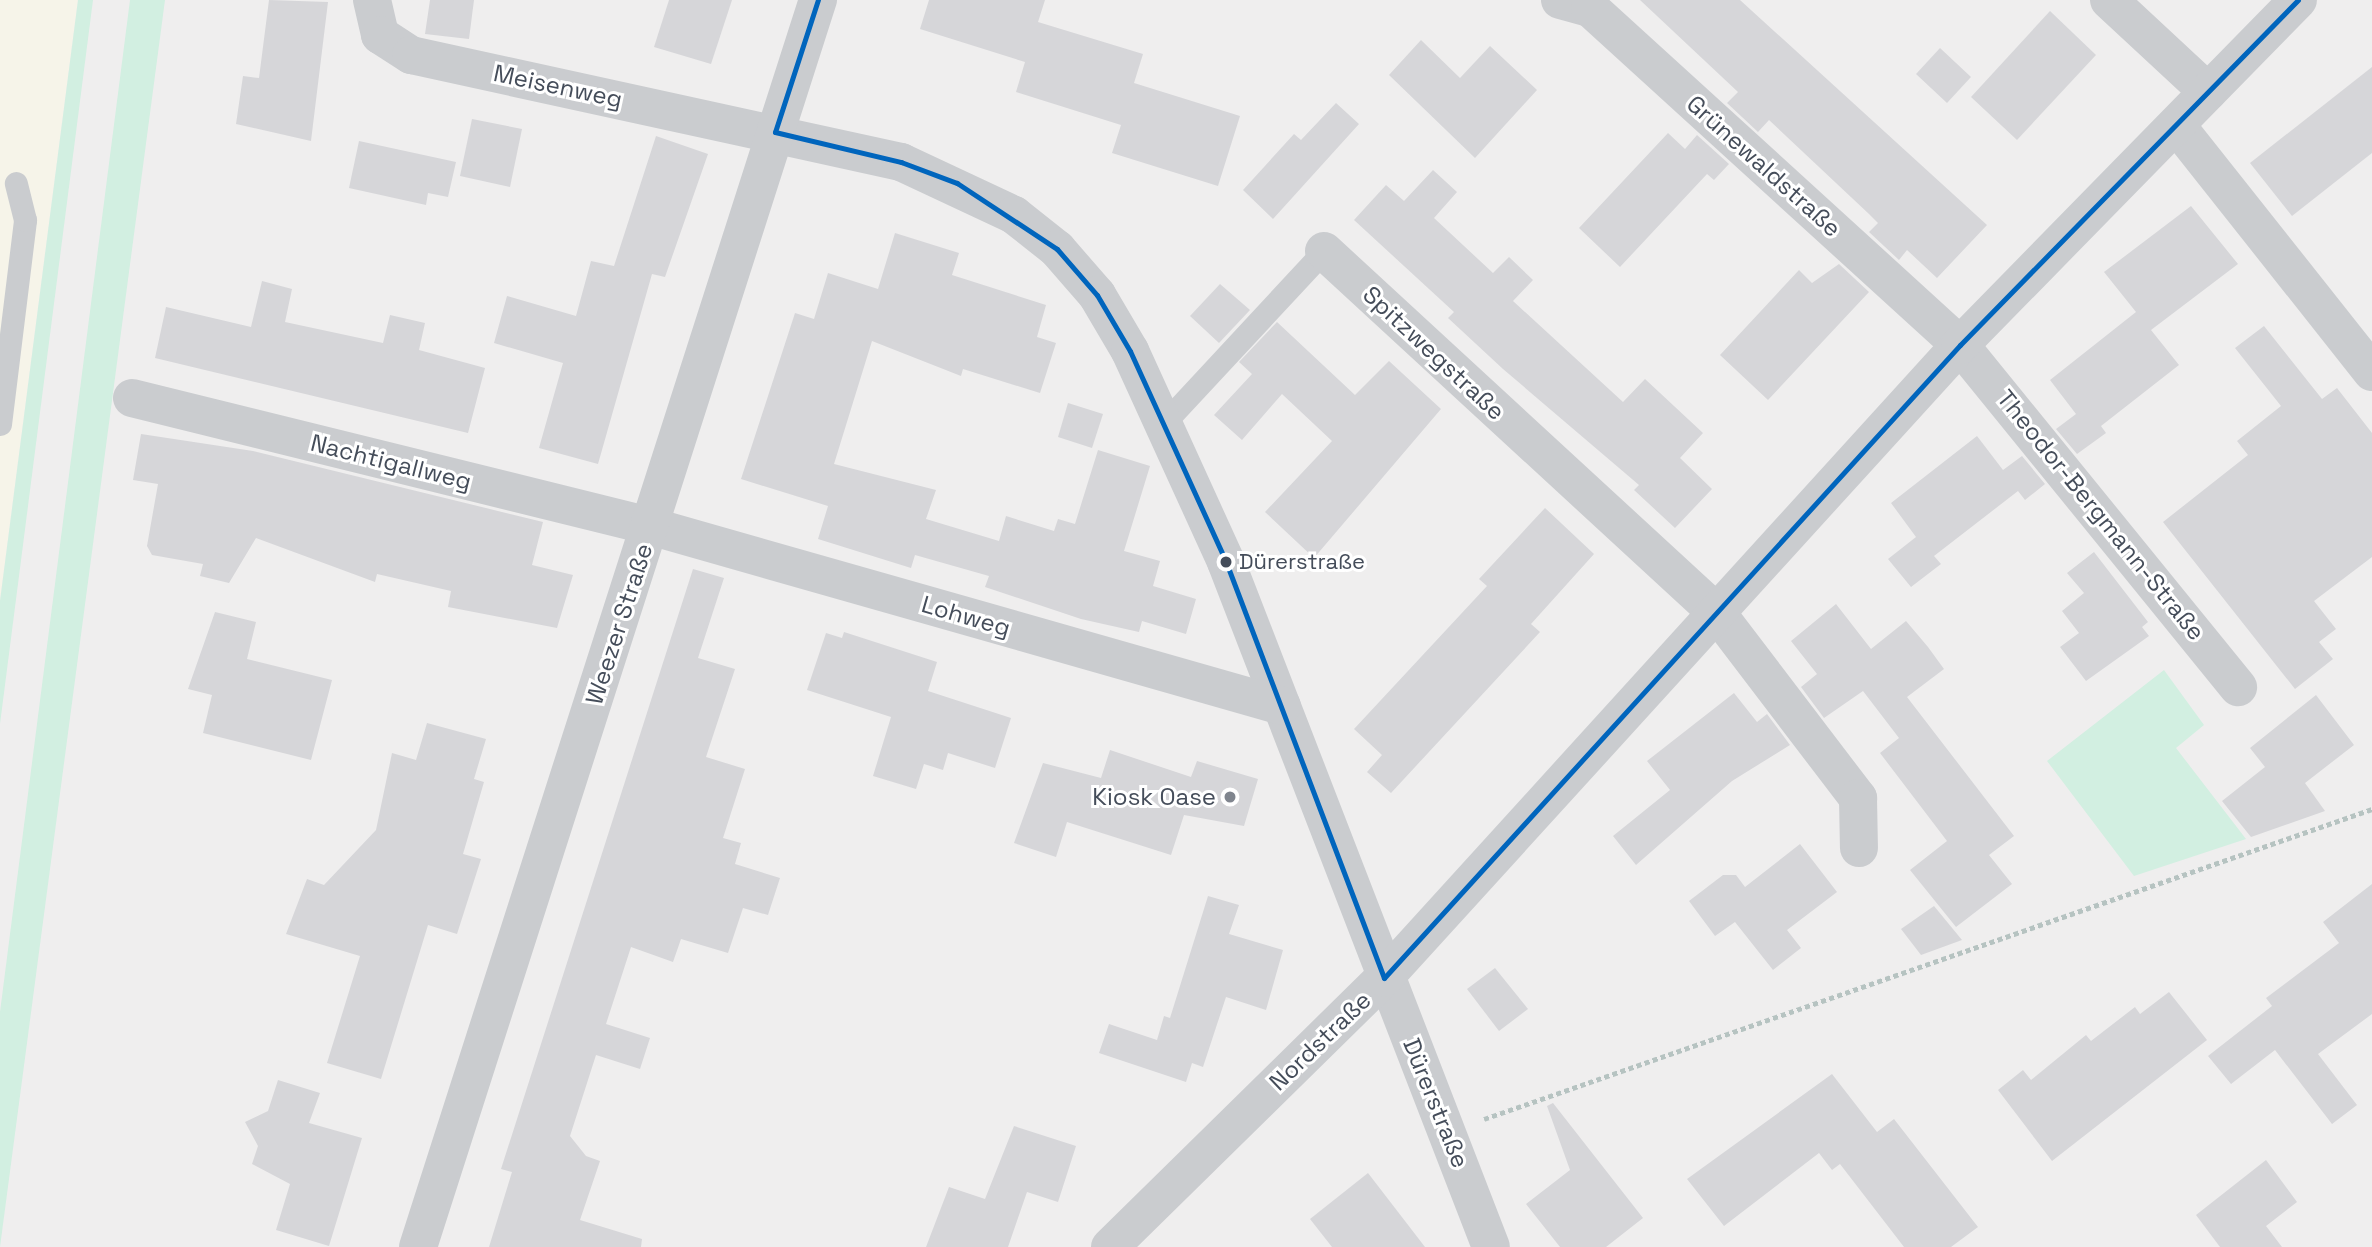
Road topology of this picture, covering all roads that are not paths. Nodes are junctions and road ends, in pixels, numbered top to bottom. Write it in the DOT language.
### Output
graph roads {
  1 [pos="372,0"];
  2 [pos="818,0"];
  3 [pos="1560,0"];
  4 [pos="2109,0"];
  5 [pos="2298,0"];
  6 [pos="2208,92"];
  7 [pos="2178,126"];
  8 [pos="775,132"];
  9 [pos="16,183"];
  10 [pos="1324,251"];
  11 [pos="1960,345"];
  12 [pos="2372,372"];
  13 [pos="132,398"];
  14 [pos="1164,423"];
  15 [pos="0,424"];
  16 [pos="650,526"];
  17 [pos="1717,613"];
  18 [pos="2238,687"];
  19 [pos="1282,706"];
  20 [pos="1859,848"];
  21 [pos="1384,978"];
  22 [pos="418,1247"];
  23 [pos="1110,1247"];
  24 [pos="1491,1247"];
  1 -- 8 [label="street, Meisenweg"];
  2 -- 8 [label="street, Weezer Straße"];
  3 -- 11 [label="street, Grünewaldstraße"];
  4 -- 6 [label="street"];
  5 -- 6 [label="street, Nordstraße"];
  6 -- 7 [label="street, Nordstraße"];
  7 -- 11 [label="street, Nordstraße"];
  7 -- 12 [label="street"];
  8 -- 14 [label="street, Dürerstraße"];
  8 -- 16 [label="street, Weezer Straße"];
  9 -- 15 [label="lane"];
  10 -- 14 [label="lane, Spitzwegstraße"];
  10 -- 17 [label="street, Spitzwegstraße"];
  11 -- 17 [label="street, Nordstraße"];
  11 -- 18 [label="street, Theodor-Bergmann-Straße"];
  13 -- 16 [label="street, Nachtigallweg"];
  14 -- 19 [label="street, Dürerstraße"];
  16 -- 19 [label="street, Lohweg"];
  16 -- 22 [label="street, Weezer Straße"];
  17 -- 20 [label="street, Spitzwegstraße"];
  17 -- 21 [label="street, Nordstraße"];
  19 -- 21 [label="street, Dürerstraße"];
  21 -- 23 [label="street, Nordstraße"];
  21 -- 24 [label="street, Dürerstraße"];
}
